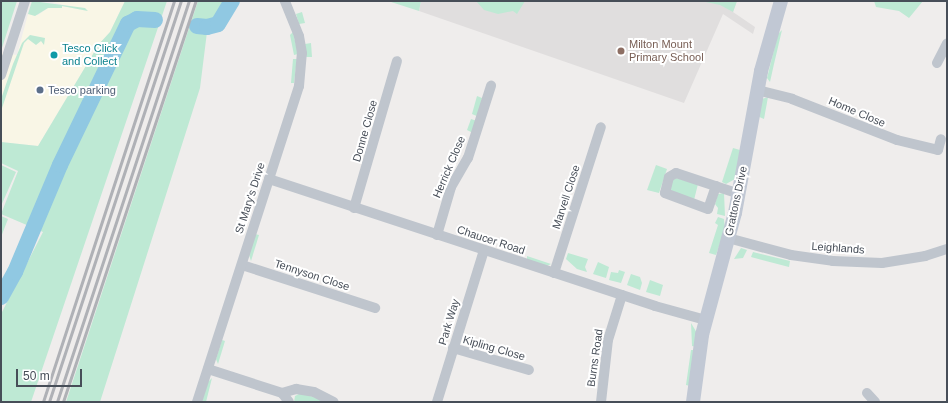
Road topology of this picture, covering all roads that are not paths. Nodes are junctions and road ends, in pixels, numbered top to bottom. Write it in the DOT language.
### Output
graph roads {
  1 [pos="25,1"];
  2 [pos="285,1"];
  3 [pos="781,1"];
  4 [pos="947,44"];
  5 [pos="397,61"];
  6 [pos="937,63"];
  7 [pos="1,75"];
  8 [pos="492,86"];
  9 [pos="757,90"];
  10 [pos="601,127"];
  11 [pos="941,139"];
  12 [pos="269,179"];
  13 [pos="716,186"];
  14 [pos="739,194"];
  15 [pos="354,208"];
  16 [pos="437,235"];
  17 [pos="728,238"];
  18 [pos="484,250"];
  19 [pos="947,250"];
  20 [pos="242,266"];
  21 [pos="554,273"];
  22 [pos="622,295"];
  23 [pos="375,308"];
  24 [pos="706,320"];
  25 [pos="453,348"];
  26 [pos="208,369"];
  27 [pos="529,370"];
  28 [pos="282,393"];
  29 [pos="867,393"];
  30 [pos="197,402"];
  31 [pos="289,402"];
  32 [pos="334,402"];
  33 [pos="437,402"];
  34 [pos="601,402"];
  35 [pos="693,402"];
  36 [pos="875,402"];
  1 -- 7 [label="street"];
  2 -- 12 [label="street, St Mary's Drive"];
  3 -- 9 [label="street, Grattons Drive"];
  4 -- 6 [label="street"];
  5 -- 15 [label="street, Donne Close"];
  8 -- 16 [label="street, Herrick Close"];
  9 -- 11 [label="street, Home Close"];
  9 -- 14 [label="street, Grattons Drive"];
  10 -- 21 [label="street, Marvell Close"];
  12 -- 15 [label="street, Chaucer Road"];
  12 -- 20 [label="street, St Mary's Drive"];
  13 -- 13 [label="street"];
  13 -- 14 [label="street"];
  14 -- 17 [label="street, Grattons Drive"];
  15 -- 16 [label="street, Chaucer Road"];
  16 -- 18 [label="street, Chaucer Road"];
  17 -- 19 [label="street, Leighlands"];
  17 -- 24 [label="street, Grattons Drive"];
  18 -- 21 [label="street, Chaucer Road"];
  18 -- 25 [label="street, Park Way"];
  20 -- 23 [label="street, Tennyson Close"];
  20 -- 26 [label="street, St Mary's Drive"];
  21 -- 22 [label="street, Chaucer Road"];
  22 -- 24 [label="street, Chaucer Road"];
  22 -- 34 [label="street, Burns Road"];
  24 -- 35 [label="street, Grattons Drive"];
  25 -- 27 [label="street, Kipling Close"];
  25 -- 33 [label="street, Park Way"];
  26 -- 28 [label="street"];
  26 -- 30 [label="street, St Mary's Drive"];
  28 -- 31 [label="street"];
  28 -- 32 [label="street"];
  29 -- 36 [label="street"];
}
